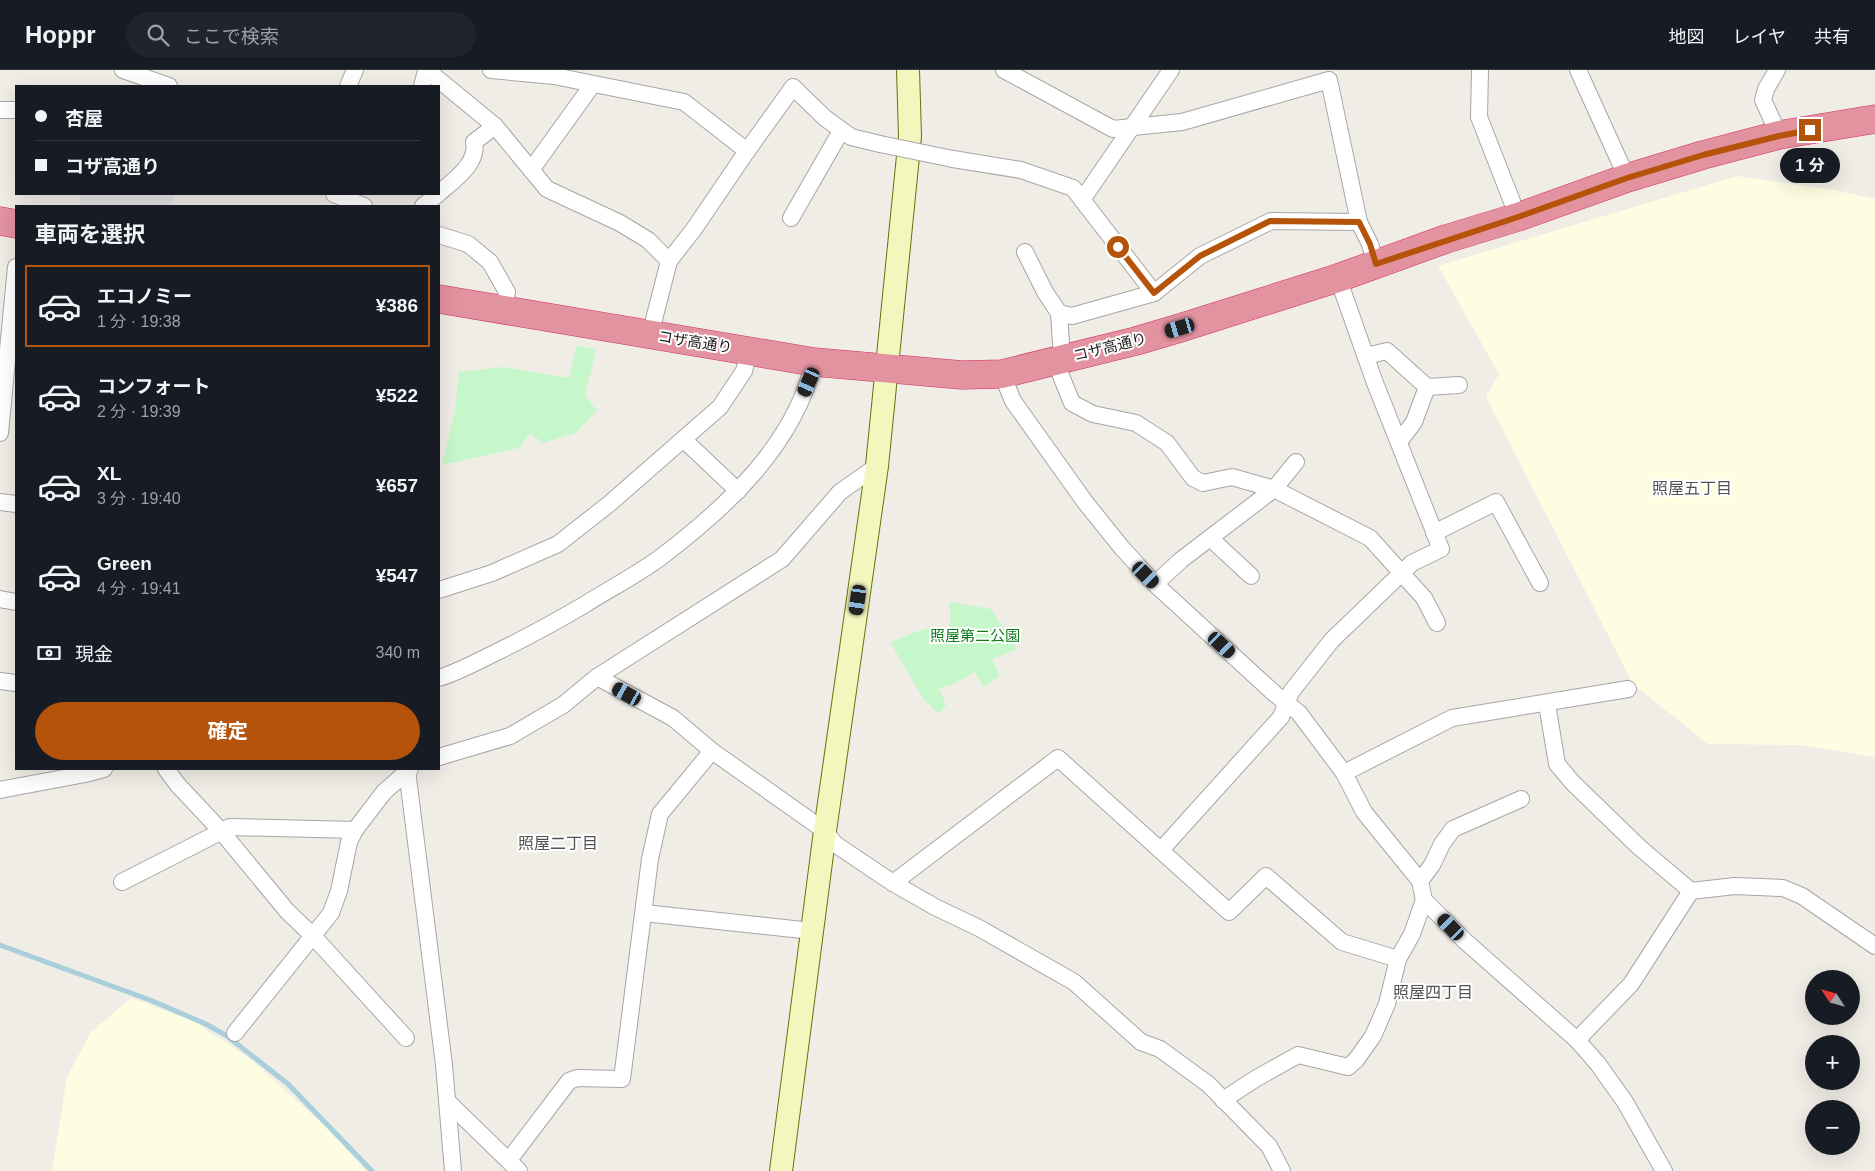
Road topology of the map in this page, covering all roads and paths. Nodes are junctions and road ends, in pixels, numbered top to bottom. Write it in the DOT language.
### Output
graph roads {
  1 [pos="123,70"];
  2 [pos="354,70"];
  3 [pos="500,70"];
  4 [pos="908,70"];
  5 [pos="1004,70"];
  6 [pos="1171,70"];
  7 [pos="1480,70"];
  8 [pos="1578,70"];
  9 [pos="1777,70"];
  10 [pos="567,74"];
  11 [pos="429,75"];
  12 [pos="593,84"];
  13 [pos="166,85"];
  14 [pos="348,85"];
  15 [pos="0,110"];
  16 [pos="15,110"];
  17 [pos="1875,119"];
  18 [pos="495,126"];
  19 [pos="1132,127"];
  20 [pos="841,131"];
  21 [pos="1779,136"];
  22 [pos="747,151"];
  23 [pos="531,170"];
  24 [pos="1627,178"];
  25 [pos="440,191"];
  26 [pos="336,195"];
  27 [pos="436,195"];
  28 [pos="1082,200"];
  29 [pos="362,205"];
  30 [pos="423,205"];
  31 [pos="1518,217"];
  32 [pos="791,218"];
  33 [pos="0,221"];
  34 [pos="1359,222"];
  35 [pos="15,224"];
  36 [pos="440,234"];
  37 [pos="1024,252"];
  38 [pos="669,261"];
  39 [pos="1376,264"];
  40 [pos="15,277"];
  41 [pos="1338,278"];
  42 [pos="1154,293"];
  43 [pos="440,299"];
  44 [pos="504,310"];
  45 [pos="1058,313"];
  46 [pos="650,335"];
  47 [pos="8,345"];
  48 [pos="749,351"];
  49 [pos="1366,356"];
  50 [pos="1059,360"];
  51 [pos="814,362"];
  52 [pos="887,368"];
  53 [pos="1002,374"];
  54 [pos="1460,385"];
  55 [pos="1427,387"];
  56 [pos="4,424"];
  57 [pos="684,440"];
  58 [pos="1399,442"];
  59 [pos="1296,462"];
  60 [pos="877,466"];
  61 [pos="1274,489"];
  62 [pos="738,491"];
  63 [pos="0,502"];
  64 [pos="15,504"];
  65 [pos="1434,533"];
  66 [pos="1210,538"];
  67 [pos="1401,574"];
  68 [pos="1251,576"];
  69 [pos="1540,583"];
  70 [pos="1155,584"];
  71 [pos="440,590"];
  72 [pos="0,599"];
  73 [pos="15,602"];
  74 [pos="1437,623"];
  75 [pos="596,677"];
  76 [pos="440,678"];
  77 [pos="0,681"];
  78 [pos="15,683"];
  79 [pos="1628,689"];
  80 [pos="1287,703"];
  81 [pos="1547,704"];
  82 [pos="712,751"];
  83 [pos="440,757"];
  84 [pos="100,770"];
  85 [pos="167,770"];
  86 [pos="409,770"];
  87 [pos="1344,773"];
  88 [pos="0,790"];
  89 [pos="1521,799"];
  90 [pos="355,830"];
  91 [pos="221,831"];
  92 [pos="825,831"];
  93 [pos="1161,850"];
  94 [pos="1420,881"];
  95 [pos="122,882"];
  96 [pos="893,883"];
  97 [pos="1691,891"];
  98 [pos="1424,900"];
  99 [pos="644,913"];
  100 [pos="812,931"];
  101 [pos="313,936"];
  102 [pos="1875,946"];
  103 [pos="1398,959"];
  104 [pos="235,1033"];
  105 [pos="406,1038"];
  106 [pos="1577,1040"];
  107 [pos="1222,1100"];
  108 [pos="448,1101"];
  109 [pos="514,1165"];
  110 [pos="453,1171"];
  111 [pos="781,1171"];
  112 [pos="1282,1171"];
  113 [pos="1664,1171"];
  1 -- 13 [label="street"];
  2 -- 14 [label="street"];
  3 -- 10 [label="street"];
  4 -- 52 [label="street"];
  5 -- 19 [label="street"];
  6 -- 19 [label="street"];
  7 -- 31 [label="street"];
  8 -- 24 [label="street"];
  9 -- 21 [label="street"];
  10 -- 12 [label="street"];
  11 -- 18 [label="street"];
  12 -- 22 [label="street"];
  12 -- 23 [label="street"];
  15 -- 16 [label="street"];
  17 -- 21 [label="highway, コザ高通り"];
  18 -- 23 [label="street"];
  18 -- 25 [label="street"];
  19 -- 28 [label="street"];
  19 -- 34 [label="street"];
  20 -- 22 [label="street"];
  20 -- 28 [label="street, bridge"];
  20 -- 32 [label="street"];
  21 -- 24 [label="highway, コザ高通り"];
  22 -- 38 [label="street"];
  23 -- 38 [label="street"];
  24 -- 31 [label="highway, コザ高通り"];
  26 -- 29 [label="street"];
  27 -- 30 [label="street"];
  28 -- 42 [label="street"];
  31 -- 39 [label="highway, コザ高通り"];
  33 -- 35 [label="highway"];
  34 -- 39 [label="street"];
  34 -- 42 [label="street"];
  36 -- 44 [label="street"];
  37 -- 45 [label="street"];
  38 -- 46 [label="street"];
  39 -- 41 [label="highway, コザ高通り"];
  40 -- 47 [label="street"];
  41 -- 49 [label="street"];
  41 -- 50 [label="highway, コザ高通り"];
  42 -- 45 [label="street"];
  43 -- 44 [label="highway, コザ高通り"];
  44 -- 46 [label="highway, コザ高通り"];
  45 -- 50 [label="street"];
  46 -- 48 [label="highway, コザ高通り"];
  47 -- 56 [label="street"];
  48 -- 51 [label="highway, コザ高通り"];
  48 -- 57 [label="street"];
  49 -- 55 [label="street"];
  49 -- 58 [label="street"];
  50 -- 53 [label="highway, コザ高通り"];
  50 -- 61 [label="street"];
  51 -- 52 [label="highway, コザ高通り"];
  51 -- 62 [label="street"];
  52 -- 53 [label="highway, コザ高通り"];
  52 -- 60 [label="street"];
  53 -- 70 [label="street"];
  54 -- 55 [label="street"];
  55 -- 58 [label="street"];
  57 -- 62 [label="street"];
  57 -- 71 [label="street"];
  58 -- 65 [label="street"];
  59 -- 61 [label="street"];
  60 -- 75 [label="street"];
  60 -- 92 [label="street"];
  61 -- 66 [label="street"];
  61 -- 67 [label="street"];
  62 -- 76 [label="street"];
  63 -- 64 [label="street"];
  65 -- 67 [label="street"];
  65 -- 69 [label="street"];
  66 -- 68 [label="street"];
  66 -- 70 [label="street"];
  67 -- 74 [label="street"];
  67 -- 80 [label="street"];
  70 -- 80 [label="street"];
  72 -- 73 [label="street"];
  75 -- 82 [label="street"];
  75 -- 83 [label="street"];
  77 -- 78 [label="street"];
  79 -- 81 [label="street"];
  80 -- 87 [label="street"];
  80 -- 93 [label="street"];
  81 -- 87 [label="street"];
  81 -- 97 [label="street"];
  82 -- 92 [label="street"];
  82 -- 99 [label="street"];
  84 -- 88 [label="street"];
  85 -- 91 [label="street"];
  86 -- 90 [label="street"];
  86 -- 108 [label="street"];
  87 -- 94 [label="street"];
  89 -- 94 [label="street"];
  90 -- 91 [label="street"];
  90 -- 101 [label="street"];
  91 -- 95 [label="street"];
  91 -- 101 [label="street"];
  92 -- 96 [label="street"];
  92 -- 100 [label="street"];
  93 -- 96 [label="street"];
  93 -- 103 [label="street"];
  94 -- 98 [label="street"];
  96 -- 107 [label="street"];
  97 -- 102 [label="street"];
  97 -- 106 [label="street"];
  98 -- 103 [label="street"];
  98 -- 106 [label="street"];
  99 -- 100 [label="street"];
  99 -- 109 [label="street"];
  100 -- 111 [label="street"];
  101 -- 104 [label="street"];
  101 -- 105 [label="street"];
  103 -- 107 [label="street"];
  106 -- 113 [label="street"];
  107 -- 112 [label="street"];
  108 -- 109 [label="street"];
  108 -- 110 [label="street"];
}
